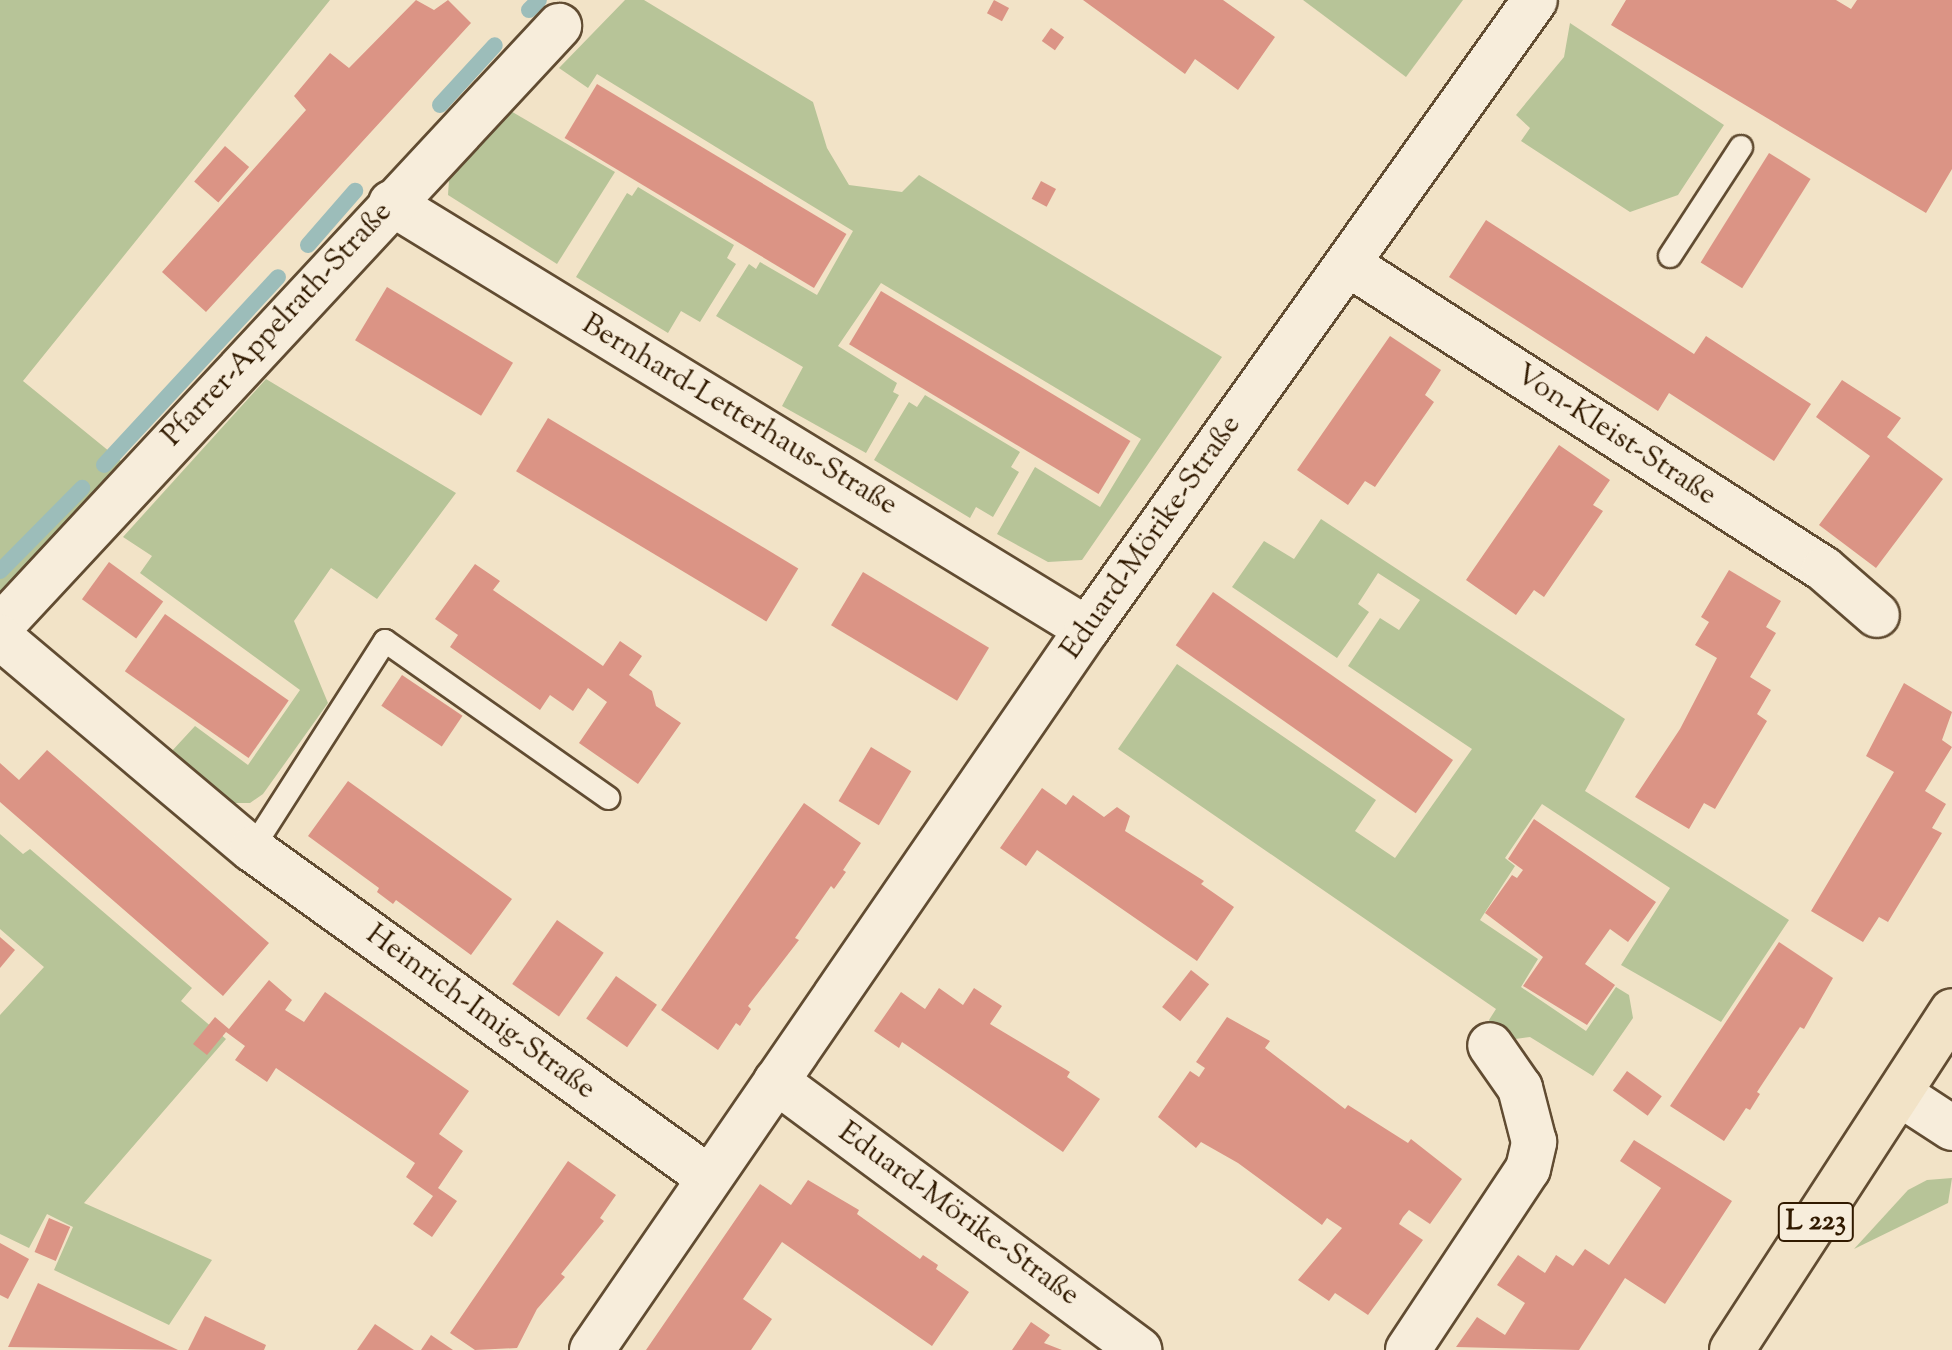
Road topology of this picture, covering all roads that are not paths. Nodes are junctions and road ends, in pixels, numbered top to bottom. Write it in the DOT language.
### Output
graph roads {
  1 [pos="1535,0"];
  2 [pos="559,26"];
  3 [pos="1741,147"];
  4 [pos="391,203"];
  5 [pos="1670,256"];
  6 [pos="1348,264"];
  7 [pos="1877,615"];
  8 [pos="0,627"];
  9 [pos="1087,629"];
  10 [pos="0,637"];
  11 [pos="608,798"];
  12 [pos="252,849"];
  13 [pos="1952,1011"];
  14 [pos="1490,1045"];
  15 [pos="776,1081"];
  16 [pos="1900,1094"];
  17 [pos="1952,1128"];
  18 [pos="708,1177"];
  19 [pos="592,1350"];
  20 [pos="1139,1350"];
  21 [pos="1408,1350"];
  22 [pos="1732,1350"];
  1 -- 6 [label="street, Eduard-Mörike-Straße"];
  2 -- 4 [label="street, Pfarrer-Appelrath-Straße"];
  3 -- 5 [label="lane"];
  4 -- 8 [label="street, Pfarrer-Appelrath-Straße"];
  4 -- 9 [label="street, Bernhard-Letterhaus-Straße"];
  6 -- 7 [label="street, Von-Kleist-Straße"];
  6 -- 9 [label="street, Eduard-Mörike-Straße"];
  9 -- 15 [label="street, Eduard-Mörike-Straße"];
  10 -- 12 [label="street, Heinrich-Imig-Straße"];
  11 -- 12 [label="lane"];
  12 -- 18 [label="street, Heinrich-Imig-Straße"];
  13 -- 16 [label="main road, L 223"];
  14 -- 21 [label="street"];
  15 -- 18 [label="street, Eduard-Mörike-Straße"];
  15 -- 20 [label="street, Eduard-Mörike-Straße"];
  16 -- 17 [label="street"];
  16 -- 22 [label="main road, L 223"];
  18 -- 19 [label="street, Eduard-Mörike-Straße"];
}
